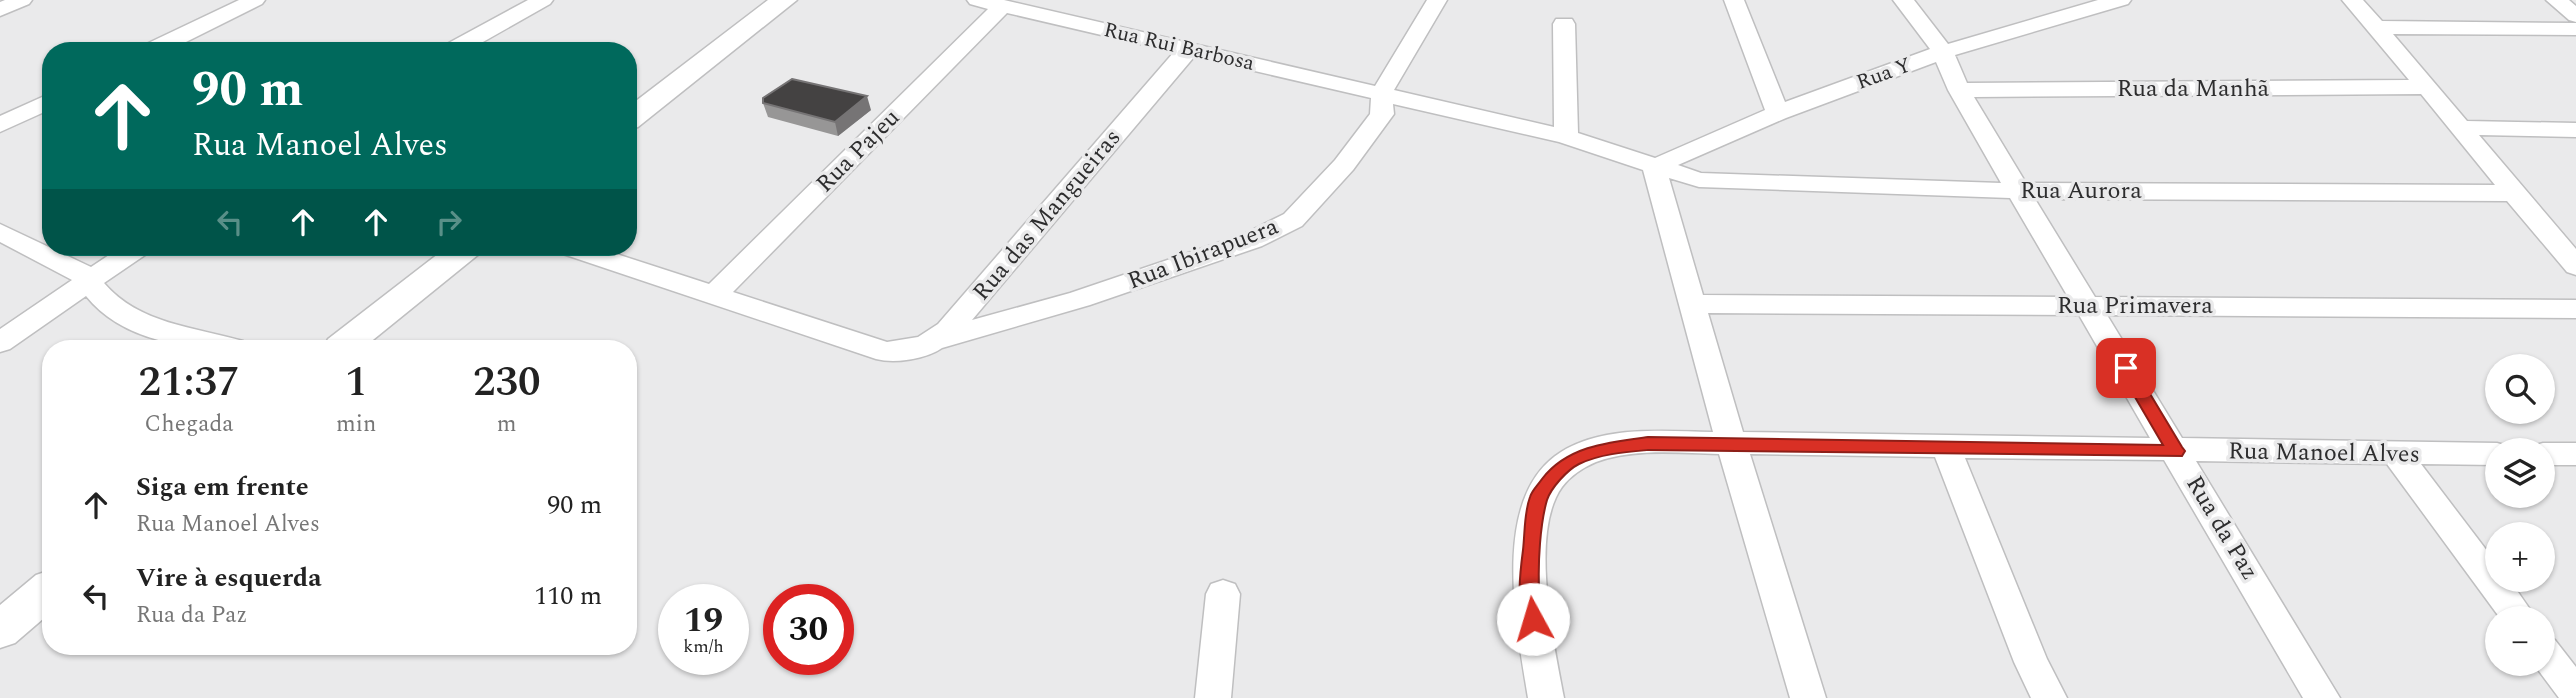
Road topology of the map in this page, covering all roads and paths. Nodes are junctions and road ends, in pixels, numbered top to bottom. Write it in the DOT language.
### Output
graph roads {
  1 [pos="22,0"];
  2 [pos="255,0"];
  3 [pos="543,0"];
  4 [pos="784,0"];
  5 [pos="977,0"];
  6 [pos="1437,0"];
  7 [pos="1734,0"];
  8 [pos="1903,0"];
  9 [pos="2121,0"];
  10 [pos="2352,0"];
  11 [pos="2556,0"];
  12 [pos="1003,6"];
  13 [pos="0,10"];
  14 [pos="2576,16"];
  15 [pos="1564,24"];
  16 [pos="2377,27"];
  17 [pos="2576,29"];
  18 [pos="174,42"];
  19 [pos="467,42"];
  20 [pos="1189,49"];
  21 [pos="1942,52"];
  22 [pos="2427,87"];
  23 [pos="1959,90"];
  24 [pos="1382,92"];
  25 [pos="42,104"];
  26 [pos="1777,113"];
  27 [pos="637,114"];
  28 [pos="0,125"];
  29 [pos="2464,128"];
  30 [pos="2576,130"];
  31 [pos="1566,137"];
  32 [pos="1654,167"];
  33 [pos="2018,191"];
  34 [pos="2511,193"];
  35 [pos="0,232"];
  36 [pos="2567,246"];
  37 [pos="42,253"];
  38 [pos="47,256"];
  39 [pos="126,256"];
  40 [pos="449,256"];
  41 [pos="595,256"];
  42 [pos="2576,266"];
  43 [pos="89,281"];
  44 [pos="713,296"];
  45 [pos="1693,304"];
  46 [pos="2088,306"];
  47 [pos="2576,309"];
  48 [pos="202,340"];
  49 [pos="349,340"];
  50 [pos="936,340"];
  51 [pos="0,342"];
  52 [pos="1731,443"];
  53 [pos="1946,447"];
  54 [pos="2176,451"];
  55 [pos="2485,454"];
  56 [pos="2555,454"];
  57 [pos="2576,454"];
  58 [pos="2397,455"];
  59 [pos="42,594"];
  60 [pos="1223,594"];
  61 [pos="2510,606"];
  62 [pos="0,629"];
  63 [pos="2555,666"];
  64 [pos="2576,694"];
  65 [pos="1213,698"];
  66 [pos="1546,698"];
  67 [pos="1808,698"];
  68 [pos="2049,698"];
  69 [pos="2322,698"];
  1 -- 13 [label="street"];
  2 -- 18 [label="street"];
  3 -- 19 [label="street"];
  4 -- 27 [label="main road"];
  5 -- 12 [label="street, Rua Rui Barbosa"];
  6 -- 24 [label="street, Rua Ibirapuera"];
  7 -- 26 [label="street"];
  8 -- 21 [label="street, Rua da Paz"];
  9 -- 21 [label="street, Rua Y"];
  10 -- 16 [label="street"];
  11 -- 14 [label="street"];
  12 -- 20 [label="street, Rua Rui Barbosa"];
  12 -- 44 [label="street, Rua Pajeu"];
  15 -- 31 [label="street"];
  16 -- 17 [label="street"];
  16 -- 22 [label="street"];
  20 -- 24 [label="street, Rua Rui Barbosa"];
  20 -- 50 [label="street, Rua das Mangueiras"];
  21 -- 23 [label="street, Rua da Paz"];
  21 -- 26 [label="street, Rua Y"];
  22 -- 23 [label="street, Rua da Manhã"];
  22 -- 29 [label="street"];
  23 -- 33 [label="street, Rua da Paz"];
  24 -- 31 [label="street, Rua Rui Barbosa"];
  24 -- 50 [label="street, Rua Ibirapuera"];
  25 -- 28 [label="street"];
  26 -- 32 [label="street, Rua Y"];
  29 -- 30 [label="street"];
  29 -- 34 [label="street"];
  31 -- 32 [label="street, Rua Aurora"];
  32 -- 33 [label="street, Rua Aurora"];
  32 -- 45 [label="street"];
  33 -- 34 [label="street, Rua Aurora"];
  33 -- 46 [label="street, Rua da Paz"];
  34 -- 36 [label="street"];
  35 -- 37 [label="street"];
  36 -- 42 [label="street"];
  38 -- 43 [label="street"];
  39 -- 43 [label="street"];
  40 -- 49 [label="main road"];
  41 -- 44 [label="street"];
  43 -- 48 [label="street"];
  43 -- 51 [label="street"];
  44 -- 50 [label="street, Rua das Mangueiras"];
  45 -- 46 [label="street, Rua Primavera"];
  45 -- 52 [label="street"];
  46 -- 47 [label="street, Rua Primavera"];
  46 -- 54 [label="street, Rua da Paz"];
  52 -- 53 [label="street, Rua Manoel Alves"];
  52 -- 66 [label="street, Rua Manoel Alves"];
  52 -- 67 [label="street"];
  53 -- 54 [label="street, Rua Manoel Alves"];
  53 -- 68 [label="street"];
  54 -- 58 [label="street, Rua Manoel Alves"];
  54 -- 69 [label="street, Rua da Paz"];
  55 -- 58 [label="street, Rua Manoel Alves"];
  56 -- 57 [label="street"];
  58 -- 61 [label="street"];
  59 -- 62 [label="main road"];
  60 -- 65 [label="street"];
  63 -- 64 [label="street"];
}
